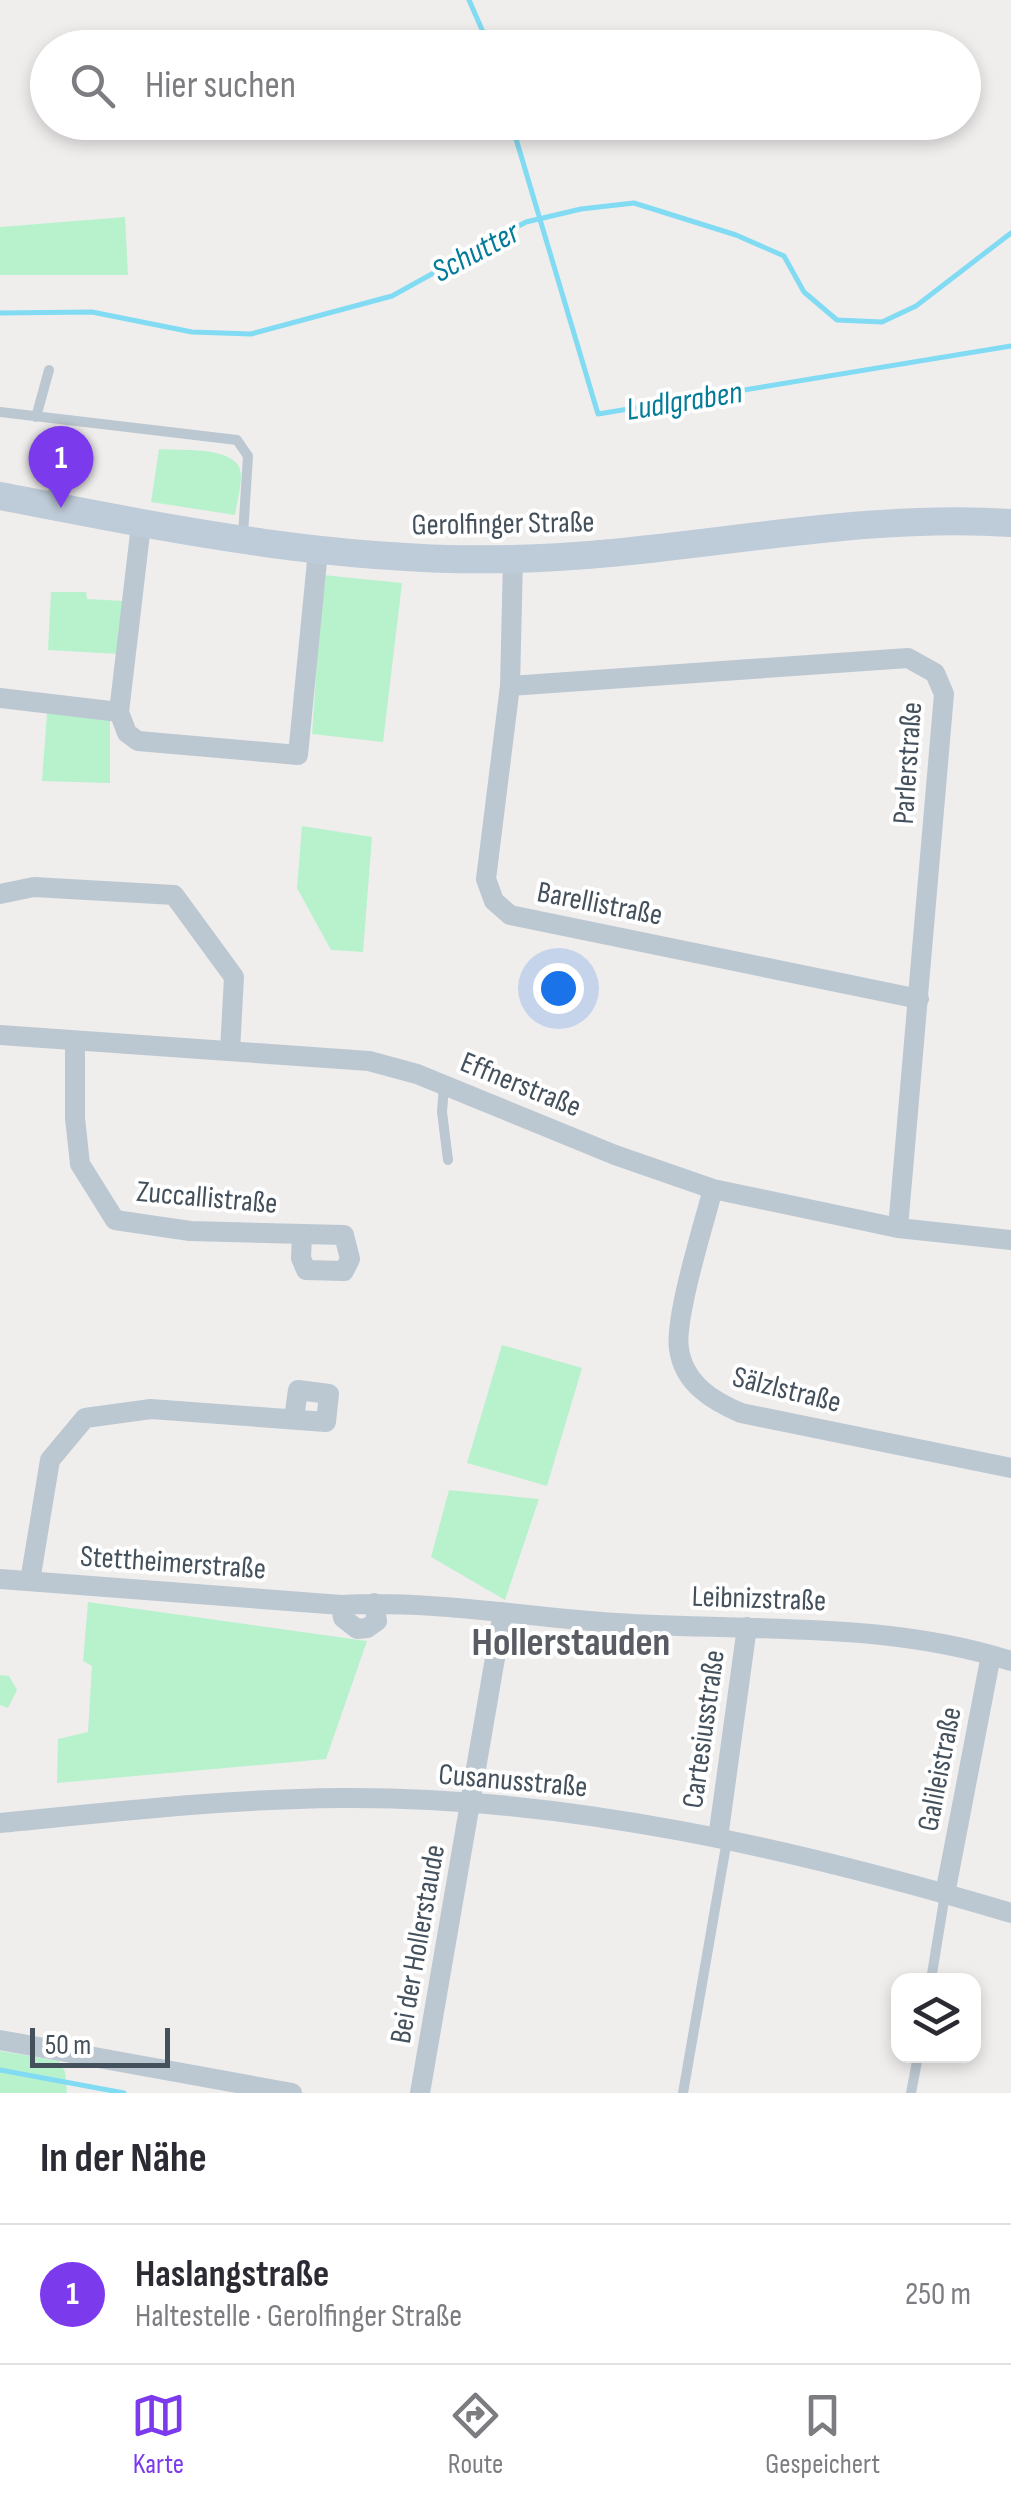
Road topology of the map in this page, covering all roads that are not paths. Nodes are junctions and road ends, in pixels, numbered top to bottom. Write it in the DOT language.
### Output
graph roads {
  1 [pos="49,370"];
  2 [pos="0,412"];
  3 [pos="36,416"];
  4 [pos="62,441"];
  5 [pos="0,496"];
  6 [pos="50,506"];
  7 [pos="1011,523"];
  8 [pos="141,525"];
  9 [pos="242,541"];
  10 [pos="318,552"];
  11 [pos="514,559"];
  12 [pos="510,686"];
  13 [pos="0,698"];
  14 [pos="120,712"];
  15 [pos="0,894"];
  16 [pos="919,1000"];
  17 [pos="0,1035"];
  18 [pos="76,1042"];
  19 [pos="230,1051"];
  20 [pos="444,1085"];
  21 [pos="448,1160"];
  22 [pos="713,1189"];
  23 [pos="898,1228"];
  24 [pos="302,1235"];
  25 [pos="1011,1240"];
  26 [pos="294,1418"];
  27 [pos="1011,1468"];
  28 [pos="0,1579"];
  29 [pos="30,1581"];
  30 [pos="503,1612"];
  31 [pos="747,1627"];
  32 [pos="1001,1658"];
  33 [pos="472,1805"];
  34 [pos="0,1823"];
  35 [pos="722,1839"];
  36 [pos="945,1894"];
  37 [pos="1011,1914"];
  38 [pos="931,1973"];
  39 [pos="0,2040"];
  40 [pos="917,2063"];
  41 [pos="292,2093"];
  42 [pos="420,2093"];
  43 [pos="684,2093"];
  44 [pos="911,2093"];
  1 -- 3 [label="lane"];
  2 -- 3 [label="lane"];
  3 -- 9 [label="lane"];
  4 -- 6 [label="lane"];
  5 -- 6 [label="street, Gerolfinger Straße"];
  6 -- 8 [label="street, Gerolfinger Straße"];
  7 -- 11 [label="street, Gerolfinger Straße"];
  8 -- 9 [label="street, Gerolfinger Straße"];
  8 -- 14 [label="street"];
  9 -- 10 [label="street, Gerolfinger Straße"];
  10 -- 11 [label="street, Gerolfinger Straße"];
  10 -- 14 [label="street"];
  11 -- 12 [label="street, Barellistraße"];
  12 -- 16 [label="street, Barellistraße"];
  12 -- 16 [label="street, Parlerstraße"];
  13 -- 14 [label="street"];
  15 -- 19 [label="street"];
  16 -- 23 [label="street, Parlerstraße"];
  17 -- 18 [label="street, Effnerstraße"];
  18 -- 19 [label="street, Effnerstraße"];
  18 -- 24 [label="street, Zuccallistraße"];
  19 -- 20 [label="street, Effnerstraße"];
  20 -- 21 [label="lane"];
  20 -- 22 [label="street, Effnerstraße"];
  22 -- 23 [label="street, Effnerstraße"];
  22 -- 27 [label="street, Sälzlstraße"];
  23 -- 25 [label="street, Effnerstraße"];
  26 -- 29 [label="street"];
  28 -- 29 [label="street, Stettheimerstraße"];
  29 -- 30 [label="street, Stettheimerstraße"];
  30 -- 31 [label="street, Leibnizstraße"];
  30 -- 33 [label="street, Bei der Hollerstaude"];
  31 -- 32 [label="street, Leibnizstraße"];
  31 -- 35 [label="street, Cartesiusstraße"];
  32 -- 36 [label="street, Galileistraße"];
  33 -- 34 [label="street, Cusanusstraße"];
  33 -- 35 [label="street, Cusanusstraße"];
  33 -- 42 [label="street, Bei der Hollerstaude"];
  35 -- 36 [label="street, Cusanusstraße"];
  35 -- 43 [label="lane"];
  36 -- 37 [label="street, Cusanusstraße"];
  36 -- 38 [label="lane"];
  39 -- 41 [label="street"];
  40 -- 44 [label="lane"];
}
